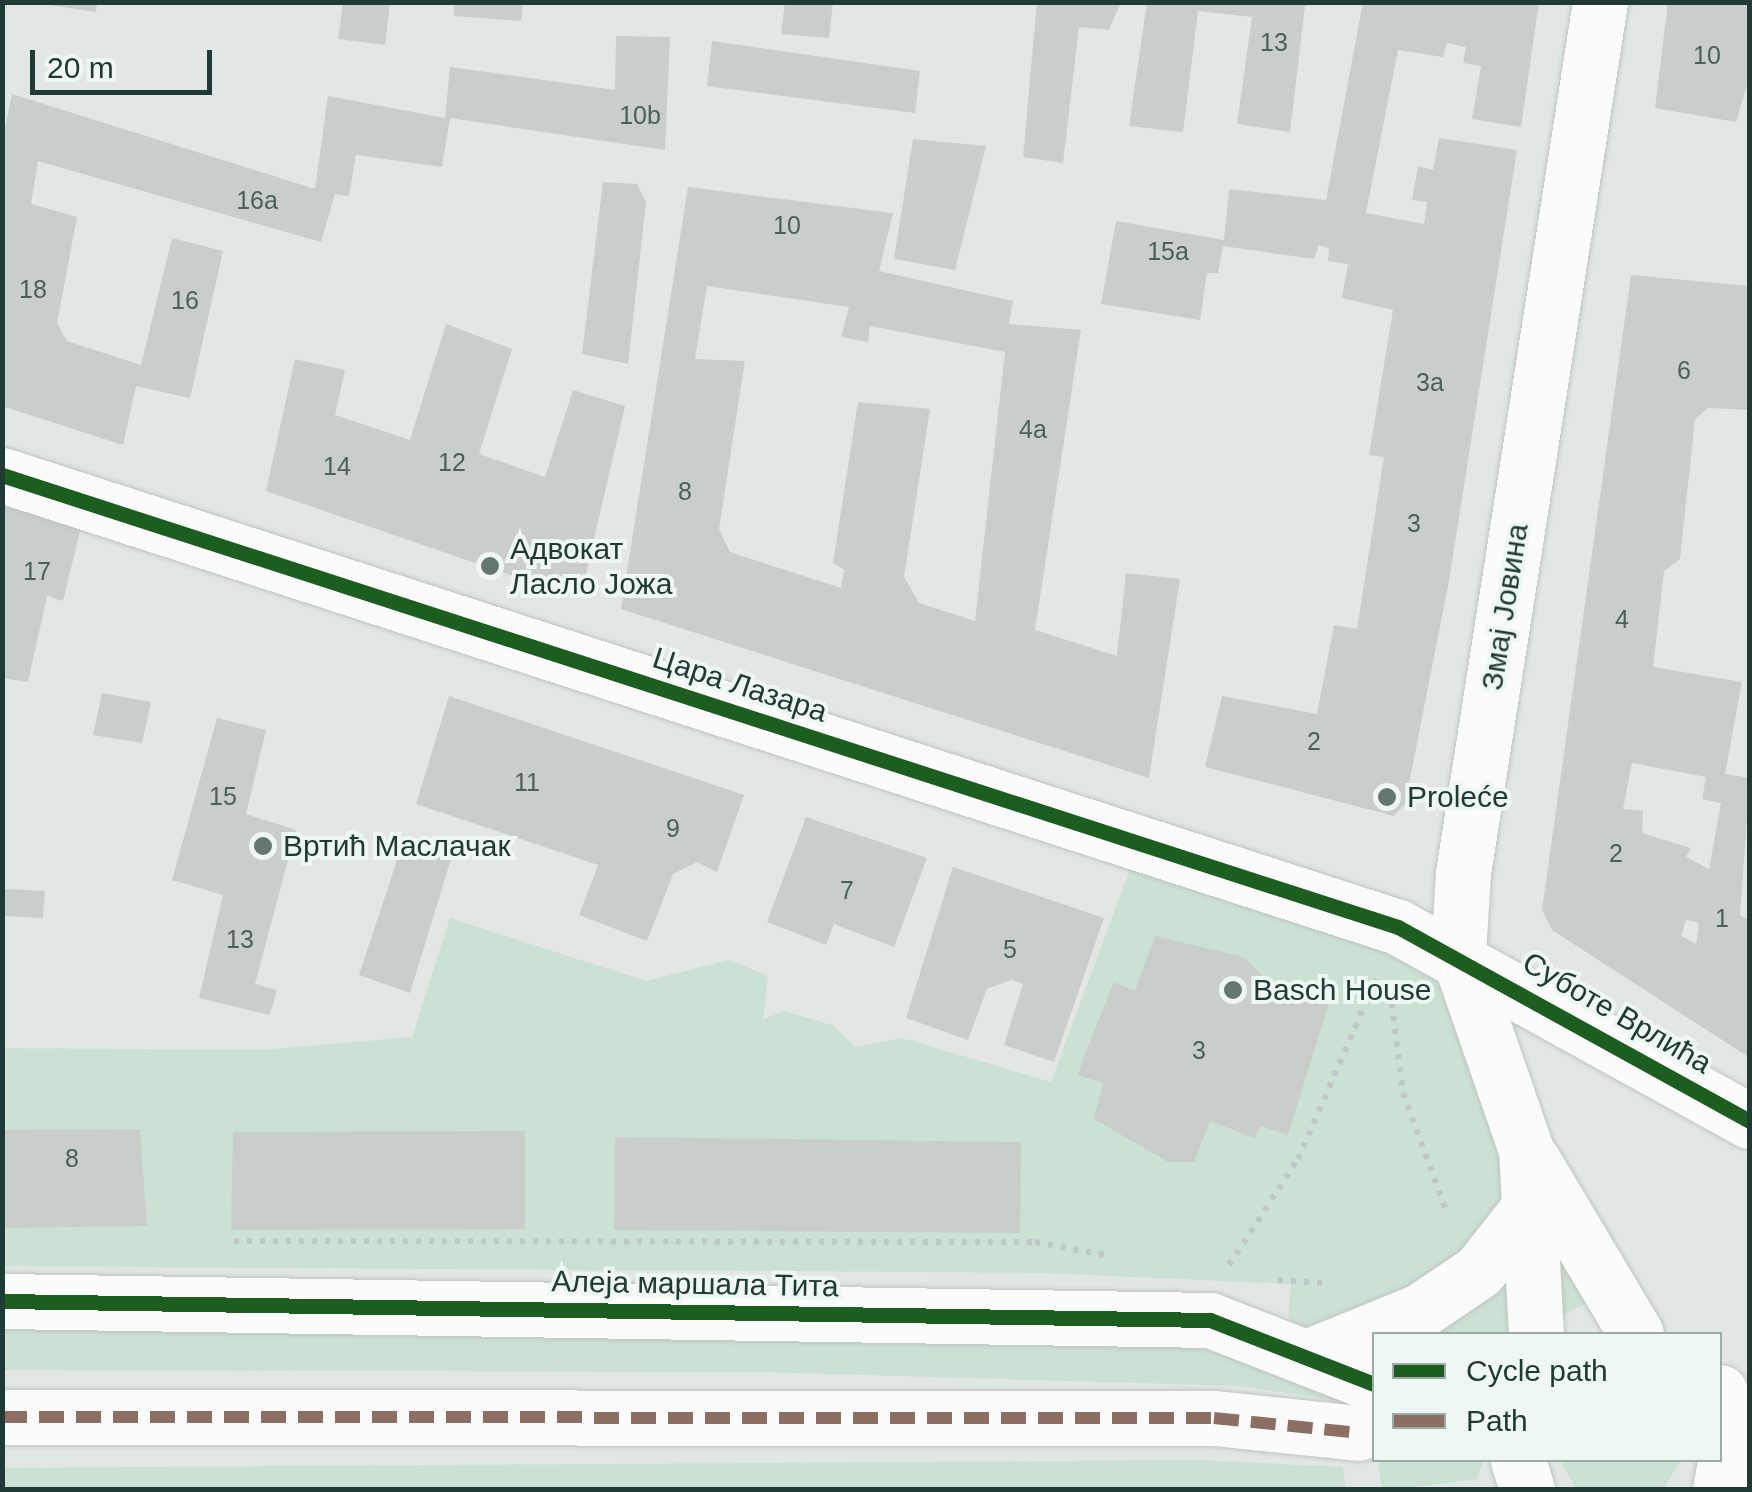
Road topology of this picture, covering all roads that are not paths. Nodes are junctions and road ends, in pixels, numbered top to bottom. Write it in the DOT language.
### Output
graph roads {
  1 [pos="1600,2"];
  2 [pos="2,475"];
  3 [pos="1458,954"];
  4 [pos="1750,1121"];
  5 [pos="1526,1150"];
  6 [pos="1532,1204"];
  7 [pos="2,1301"];
  8 [pos="1536,1332"];
  9 [pos="1635,1332"];
  10 [pos="1307,1357"];
  11 [pos="1722,1398"];
  12 [pos="1366,1409"];
  13 [pos="2,1417"];
  14 [pos="1519,1462"];
  15 [pos="1731,1483"];
  16 [pos="1527,1490"];
  1 -- 3 [label="street, Змај Јовина"];
  2 -- 3 [label="street, Цара Лазара"];
  3 -- 4 [label="street, Суботе Врлића"];
  3 -- 5 [label="street, Змај Јовина"];
  5 -- 6 [label="street, Змај Јовина"];
  5 -- 9 [label="street"];
  6 -- 8 [label="street, Змај Јовина"];
  6 -- 10 [label="street"];
  7 -- 10 [label="street, Алеја маршала Тита"];
  10 -- 12 [label="street, Алеја маршала Тита"];
  11 -- 15 [label="street"];
  12 -- 13 [label="street, Алеја маршала Тита"];
  14 -- 16 [label="street"];
}
